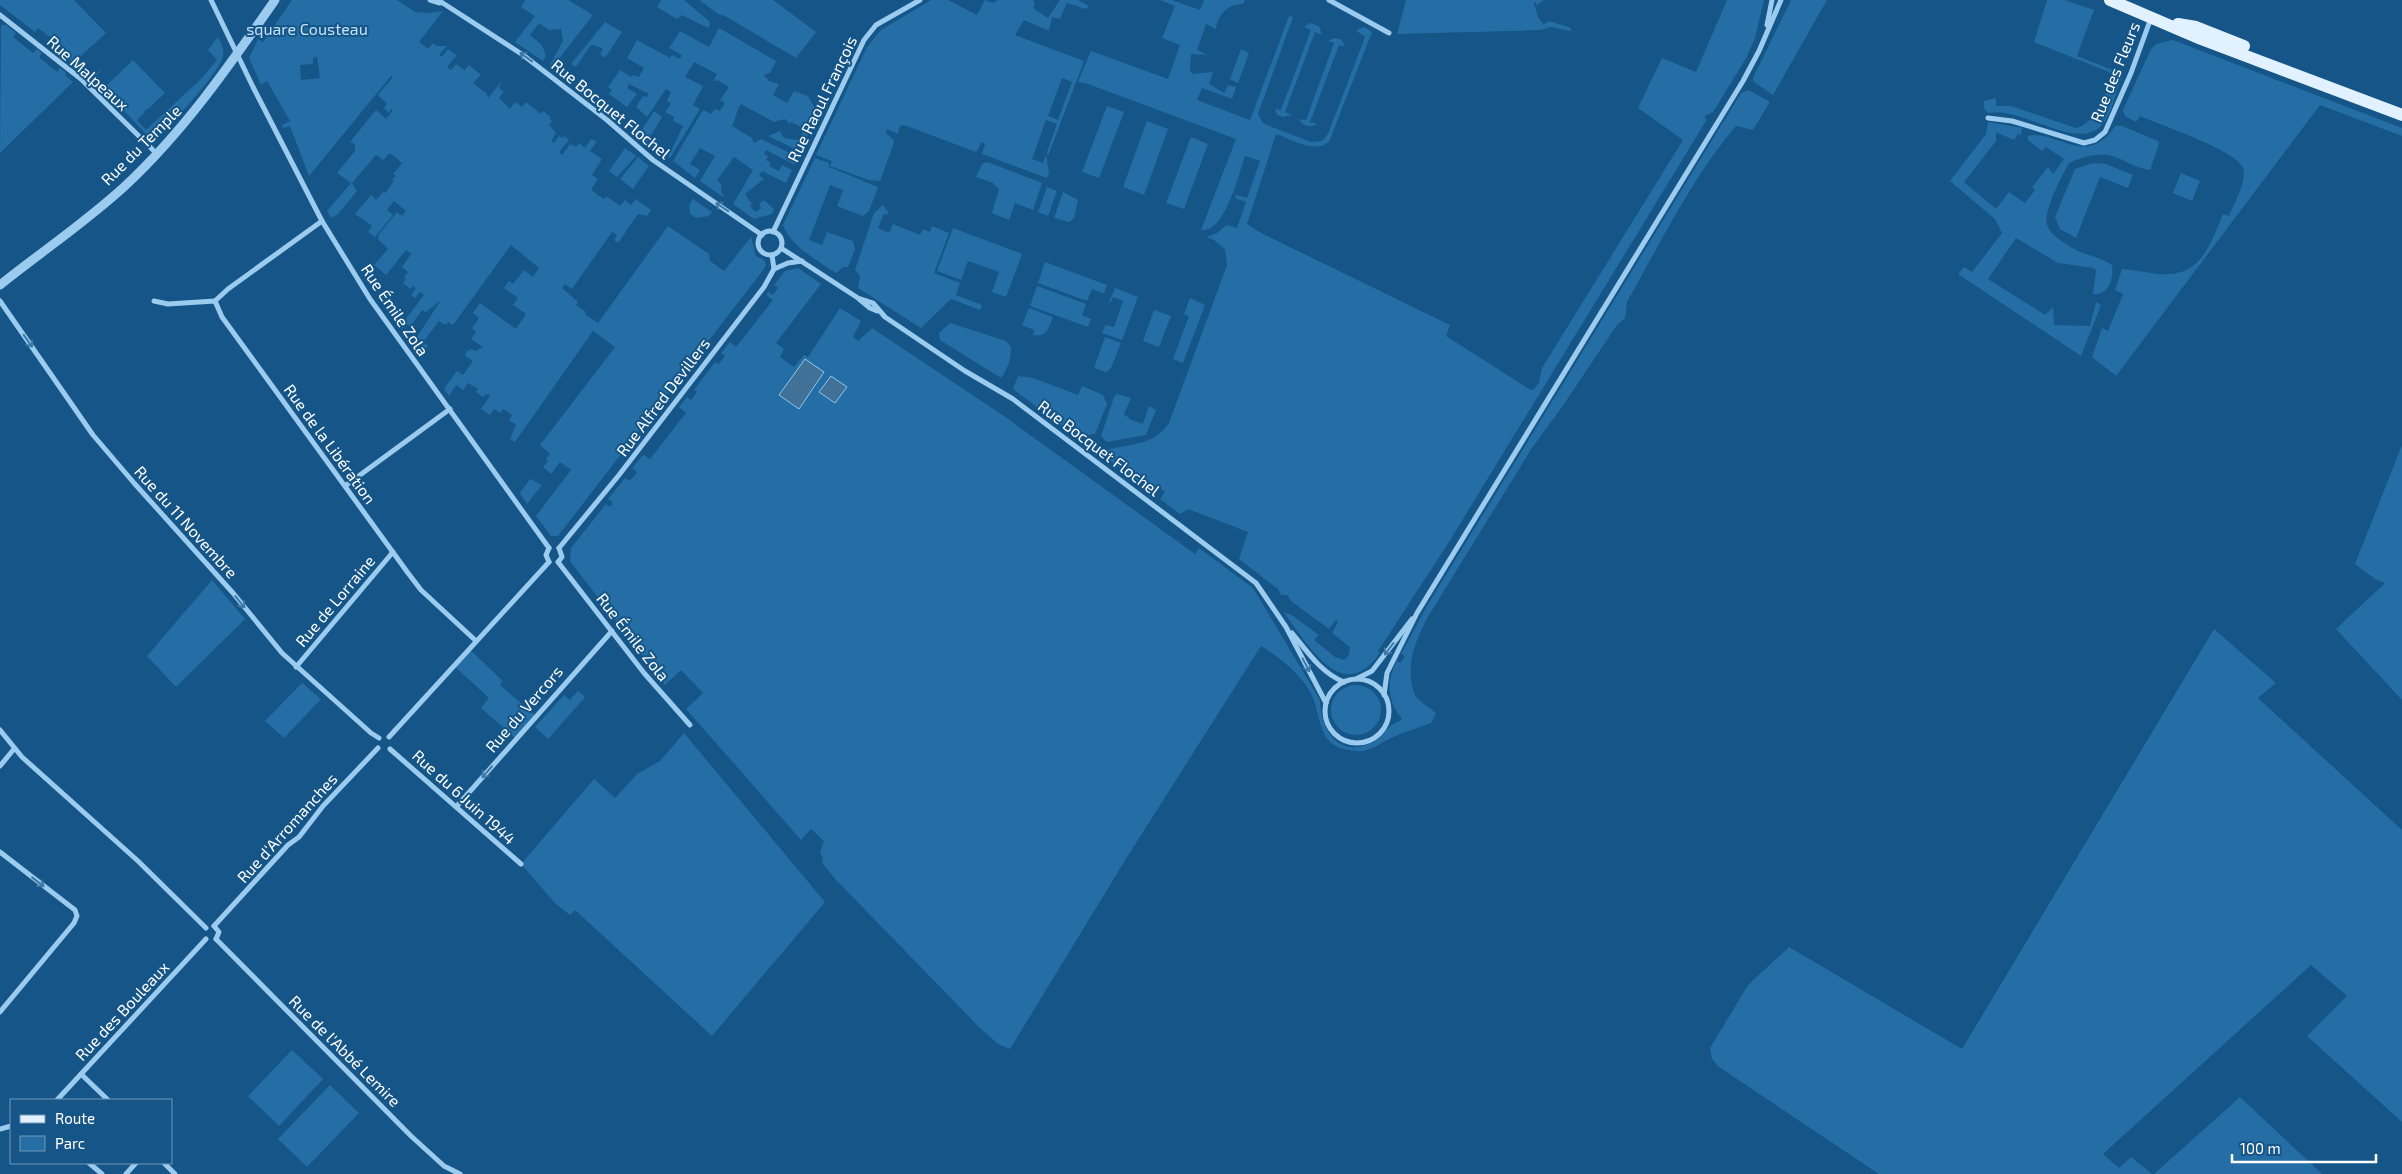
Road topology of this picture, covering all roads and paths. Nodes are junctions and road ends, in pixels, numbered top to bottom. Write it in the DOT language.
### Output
graph roads {
  1 [pos="211,0"];
  2 [pos="275,0"];
  3 [pos="430,0"];
  4 [pos="438,0"];
  5 [pos="920,0"];
  6 [pos="1329,0"];
  7 [pos="1772,0"];
  8 [pos="1781,0"];
  9 [pos="2110,0"];
  10 [pos="443,4"];
  11 [pos="0,16"];
  12 [pos="2156,20"];
  13 [pos="1389,33"];
  14 [pos="1766,33"];
  15 [pos="237,54"];
  16 [pos="2402,108"];
  17 [pos="2402,115"];
  18 [pos="1988,118"];
  19 [pos="157,154"];
  20 [pos="322,221"];
  21 [pos="773,232"];
  22 [pos="762,234"];
  23 [pos="781,248"];
  24 [pos="772,255"];
  25 [pos="802,261"];
  26 [pos="774,269"];
  27 [pos="0,285"];
  28 [pos="0,301"];
  29 [pos="154,301"];
  30 [pos="215,301"];
  31 [pos="450,409"];
  32 [pos="345,486"];
  33 [pos="549,548"];
  34 [pos="558,548"];
  35 [pos="393,552"];
  36 [pos="549,562"];
  37 [pos="558,562"];
  38 [pos="1417,613"];
  39 [pos="1286,627"];
  40 [pos="612,631"];
  41 [pos="475,640"];
  42 [pos="296,667"];
  43 [pos="1356,679"];
  44 [pos="1344,682"];
  45 [pos="1384,695"];
  46 [pos="1326,703"];
  47 [pos="690,725"];
  48 [pos="0,730"];
  49 [pos="389,737"];
  50 [pos="379,738"];
  51 [pos="378,748"];
  52 [pos="390,749"];
  53 [pos="14,750"];
  54 [pos="0,766"];
  55 [pos="457,806"];
  56 [pos="0,852"];
  57 [pos="521,864"];
  58 [pos="214,926"];
  59 [pos="206,928"];
  60 [pos="206,939"];
  61 [pos="216,939"];
  62 [pos="0,1012"];
  63 [pos="81,1074"];
  64 [pos="59,1099"];
  65 [pos="107,1099"];
  66 [pos="90,1164"];
  67 [pos="135,1164"];
  68 [pos="165,1164"];
  69 [pos="102,1174"];
  70 [pos="126,1174"];
  71 [pos="175,1174"];
  72 [pos="460,1174"];
  1 -- 15 [label="street, Rue Émile Zola"];
  2 -- 15 [label="street, Rue du Temple"];
  3 -- 10 [label="street, Rue Bocquet Flochel"];
  4 -- 10 [label="street, Rue Bocquet Flochel"];
  5 -- 21 [label="street, Rue Raoul François"];
  6 -- 13 [label="street"];
  7 -- 14 [label="street"];
  8 -- 14 [label="street"];
  9 -- 12 [label="main road"];
  22 -- 10 [label="street, Rue Bocquet Flochel, one-way"];
  11 -- 19 [label="street, Rue Malpeaux"];
  12 -- 16 [label="main road"];
  12 -- 17 [label="main road"];
  12 -- 18 [label="street, Rue des Fleurs"];
  14 -- 38 [label="street"];
  15 -- 19 [label="street, Rue du Temple"];
  15 -- 20 [label="street, Rue Émile Zola"];
  19 -- 27 [label="street, Rue du Temple"];
  20 -- 30 [label="street"];
  20 -- 31 [label="street, Rue Émile Zola"];
  21 -- 22 [label="street"];
  21 -- 23 [label="street"];
  22 -- 24 [label="street"];
  23 -- 24 [label="street"];
  23 -- 25 [label="street, Rue Bocquet Flochel"];
  24 -- 26 [label="street"];
  25 -- 26 [label="street"];
  25 -- 39 [label="street, Rue Bocquet Flochel"];
  26 -- 34 [label="street, Rue Alfred Devillers"];
  28 -- 42 [label="street, Rue du 11 Novembre, one-way"];
  29 -- 30 [label="street"];
  30 -- 32 [label="street, Rue de la Libération"];
  31 -- 32 [label="street"];
  31 -- 33 [label="street, Rue Émile Zola"];
  32 -- 35 [label="street, Rue de la Libération"];
  33 -- 34 [label="street"];
  33 -- 36 [label="street"];
  34 -- 37 [label="street"];
  35 -- 41 [label="street, Rue de la Libération"];
  35 -- 42 [label="street, Rue de Lorraine"];
  36 -- 37 [label="street"];
  36 -- 41 [label="street"];
  37 -- 40 [label="street, Rue Émile Zola"];
  38 -- 43 [label="street, one-way"];
  38 -- 45 [label="street"];
  39 -- 44 [label="street, Rue Bocquet Flochel"];
  39 -- 46 [label="street, Rue Bocquet Flochel, one-way"];
  40 -- 47 [label="street, Rue Émile Zola"];
  40 -- 55 [label="street, Rue du Vercors, one-way"];
  41 -- 49 [label="street"];
  42 -- 50 [label="street, Rue du 11 Novembre"];
  43 -- 44 [label="street"];
  43 -- 45 [label="street"];
  44 -- 46 [label="street"];
  45 -- 46 [label="street"];
  48 -- 53 [label="street"];
  49 -- 50 [label="street"];
  49 -- 52 [label="street"];
  50 -- 51 [label="street"];
  51 -- 52 [label="street"];
  51 -- 58 [label="street, Rue d'Arromanches"];
  52 -- 55 [label="street, Rue du 6 Juin 1944"];
  53 -- 54 [label="street"];
  53 -- 59 [label="street"];
  55 -- 57 [label="street, Rue du 6 Juin 1944"];
  56 -- 62 [label="street, one-way"];
  58 -- 59 [label="street"];
  58 -- 61 [label="street"];
  59 -- 60 [label="street"];
  60 -- 61 [label="street"];
  60 -- 63 [label="street, Rue des Bouleaux"];
  61 -- 72 [label="street, Rue de l'Abbé Lemire"];
  63 -- 64 [label="street, Rue des Bouleaux"];
  63 -- 65 [label="street"];
  66 -- 69 [label="street"];
  67 -- 70 [label="street"];
  68 -- 71 [label="street"];
}
